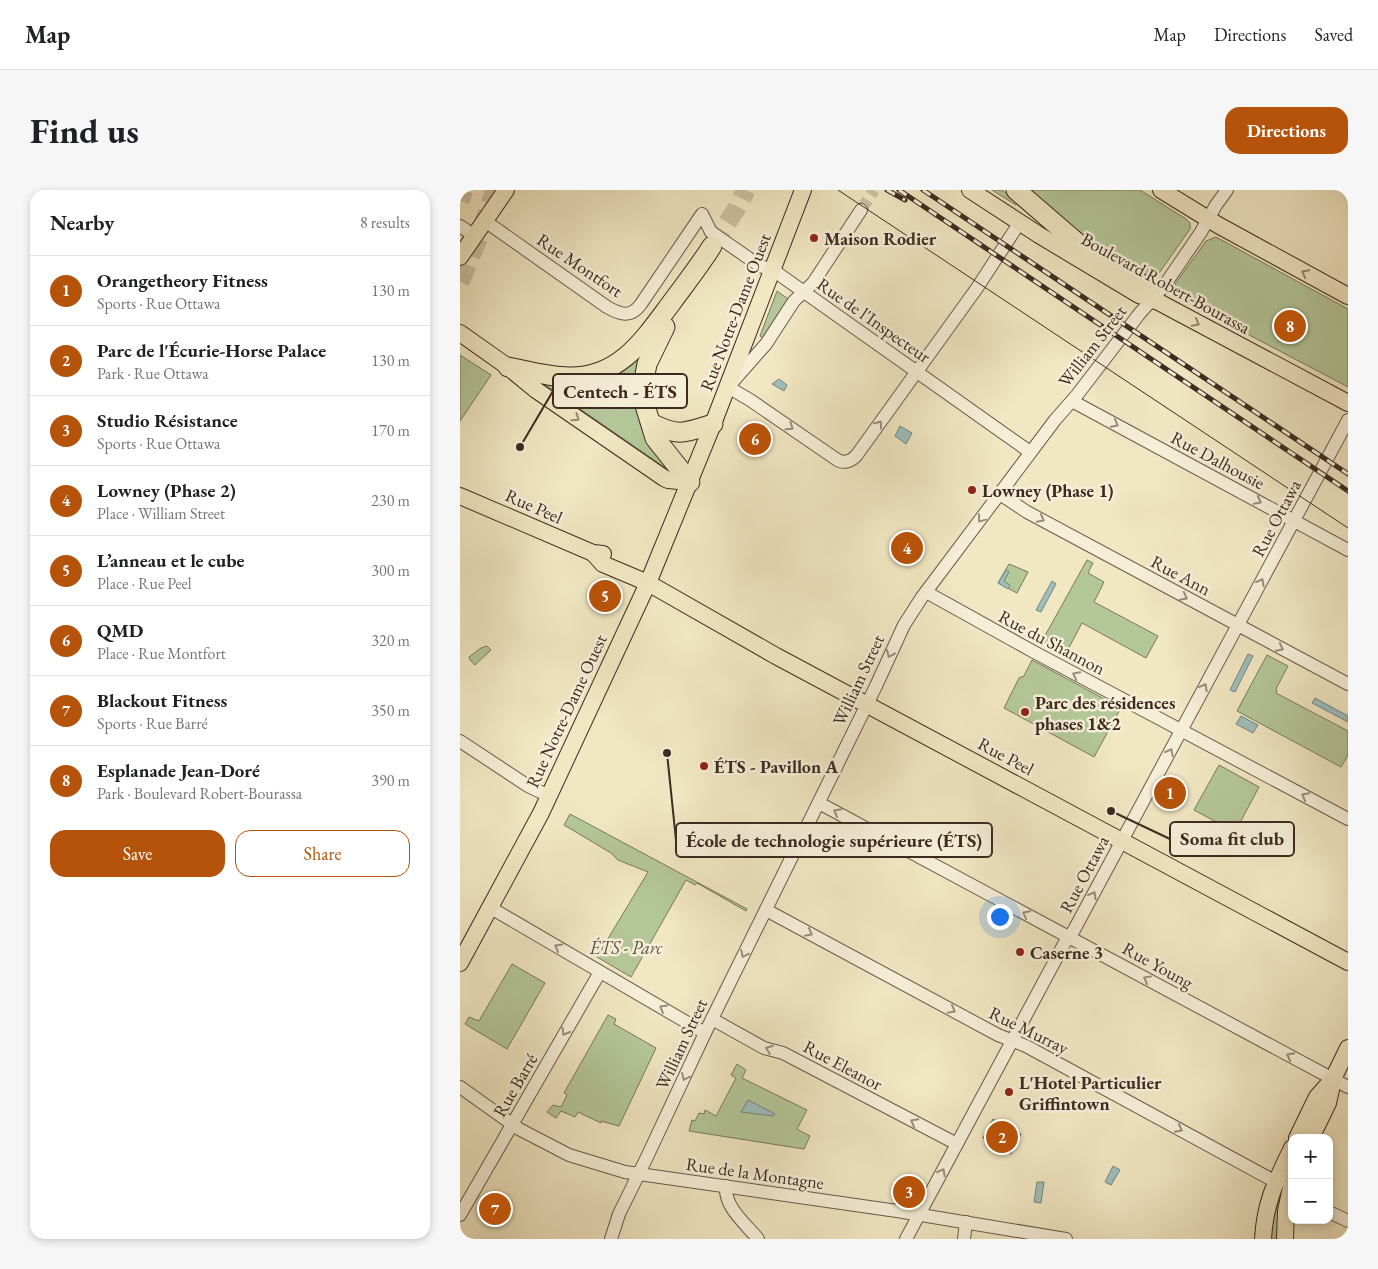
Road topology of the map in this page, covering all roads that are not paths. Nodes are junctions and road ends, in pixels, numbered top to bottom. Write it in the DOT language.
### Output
graph roads {
  1 [pos="506,190"];
  2 [pos="803,190"];
  3 [pos="970,190"];
  4 [pos="1016,190"];
  5 [pos="1161,190"];
  6 [pos="1227,190"];
  7 [pos="861,210"];
  8 [pos="702,214"];
  9 [pos="1208,220"];
  10 [pos="485,221"];
  11 [pos="1020,222"];
  12 [pos="460,226"];
  13 [pos="474,236"];
  14 [pos="712,246"];
  15 [pos="460,257"];
  16 [pos="701,262"];
  17 [pos="773,270"];
  18 [pos="804,292"];
  19 [pos="1348,296"];
  20 [pos="1153,299"];
  21 [pos="460,333"];
  22 [pos="508,367"];
  23 [pos="917,371"];
  24 [pos="728,387"];
  25 [pos="1072,400"];
  26 [pos="1348,403"];
  27 [pos="1348,420"];
  28 [pos="651,423"];
  29 [pos="713,424"];
  30 [pos="1030,452"];
  31 [pos="690,482"];
  32 [pos="1000,494"];
  33 [pos="460,496"];
  34 [pos="1294,521"];
  35 [pos="1348,550"];
  36 [pos="648,583"];
  37 [pos="926,592"];
  38 [pos="1237,625"];
  39 [pos="1348,684"];
  40 [pos="866,704"];
  41 [pos="1181,730"];
  42 [pos="460,741"];
  43 [pos="549,796"];
  44 [pos="818,803"];
  45 [pos="1348,818"];
  46 [pos="1122,841"];
  47 [pos="491,908"];
  48 [pos="766,910"];
  49 [pos="1069,937"];
  50 [pos="460,962"];
  51 [pos="1348,962"];
  52 [pos="600,972"];
  53 [pos="712,1019"];
  54 [pos="705,1032"];
  55 [pos="1012,1042"];
  56 [pos="1348,1048"];
  57 [pos="1333,1079"];
  58 [pos="460,1087"];
  59 [pos="1348,1087"];
  60 [pos="513,1124"];
  61 [pos="1299,1134"];
  62 [pos="1313,1134"];
  63 [pos="957,1144"];
  64 [pos="639,1174"];
  65 [pos="726,1186"];
  66 [pos="1287,1186"];
  67 [pos="1333,1214"];
  68 [pos="919,1215"];
  69 [pos="460,1216"];
  70 [pos="966,1222"];
  71 [pos="1348,1222"];
  72 [pos="611,1239"];
  73 [pos="758,1239"];
  74 [pos="906,1239"];
  75 [pos="964,1239"];
  76 [pos="1066,1239"];
  77 [pos="1263,1239"];
  78 [pos="1285,1239"];
  1 -- 10 [label="main road"];
  2 -- 17 [label="main road, Rue Notre-Dame Ouest"];
  3 -- 11 [label="main road, Boulevard Robert-Bourassa"];
  4 -- 20 [label="highway"];
  5 -- 9 [label="main road"];
  6 -- 9 [label="street, William Street"];
  7 -- 18 [label="street"];
  8 -- 10 [label="street, Rue Montfort"];
  8 -- 17 [label="street, Rue de l'Inspecteur"];
  19 -- 9 [label="main road, one-way"];
  9 -- 20 [label="street, William Street"];
  10 -- 13 [label="main road"];
  11 -- 20 [label="main road, Boulevard Robert-Bourassa"];
  11 -- 23 [label="street"];
  12 -- 13 [label="street"];
  13 -- 15 [label="main road"];
  14 -- 16 [label="highway"];
  16 -- 22 [label="highway"];
  16 -- 28 [label="highway"];
  17 -- 18 [label="street, Rue de l'Inspecteur"];
  17 -- 24 [label="main road, Rue Notre-Dame Ouest"];
  18 -- 23 [label="street, Rue de l'Inspecteur"];
  18 -- 24 [label="street"];
  20 -- 25 [label="street, William Street"];
  20 -- 26 [label="main road, Boulevard Robert-Bourassa, one-way"];
  21 -- 22 [label="main road"];
  22 -- 31 [label="main road, one-way"];
  24 -- 23 [label="street, one-way"];
  23 -- 30 [label="street, Rue de l'Inspecteur"];
  24 -- 29 [label="main road, Rue Notre-Dame Ouest"];
  25 -- 30 [label="street, William Street"];
  25 -- 34 [label="street, Rue Dalhousie, one-way"];
  27 -- 34 [label="street, Rue Ottawa"];
  28 -- 29 [label="highway"];
  28 -- 31 [label="highway"];
  29 -- 31 [label="main road, Rue Notre-Dame Ouest"];
  30 -- 32 [label="street, William Street"];
  31 -- 36 [label="main road, Rue Notre-Dame Ouest"];
  32 -- 37 [label="street, William Street, one-way"];
  32 -- 38 [label="street, Rue Ann, one-way"];
  33 -- 36 [label="main road, Rue Peel"];
  34 -- 35 [label="street, Rue Dalhousie"];
  38 -- 34 [label="street, Rue Ottawa, one-way"];
  36 -- 40 [label="main road, Rue Peel"];
  36 -- 43 [label="main road, Rue Notre-Dame Ouest"];
  37 -- 40 [label="street, William Street, one-way"];
  41 -- 37 [label="street, Rue du Shannon, one-way"];
  38 -- 39 [label="street, Rue Ann, one-way"];
  41 -- 38 [label="street, Rue Ottawa, one-way"];
  40 -- 44 [label="street, William Street"];
  40 -- 46 [label="main road, Rue Peel"];
  45 -- 41 [label="street, Rue du Shannon, one-way"];
  46 -- 41 [label="street, Rue Ottawa, one-way"];
  42 -- 43 [label="street"];
  43 -- 47 [label="main road, Rue Notre-Dame Ouest"];
  44 -- 48 [label="street, William Street"];
  49 -- 44 [label="street, Rue Young, one-way"];
  49 -- 46 [label="street, Rue Ottawa, one-way"];
  46 -- 51 [label="main road, Rue Peel"];
  47 -- 50 [label="main road, Rue Notre-Dame Ouest"];
  52 -- 47 [label="street, one-way"];
  48 -- 53 [label="street, William Street, one-way"];
  48 -- 55 [label="street, Rue Murray, one-way"];
  49 -- 55 [label="street, Rue Ottawa"];
  57 -- 49 [label="street, Rue Young, one-way"];
  54 -- 52 [label="street, one-way"];
  52 -- 60 [label="street, Rue Barré, one-way"];
  53 -- 54 [label="street, William Street"];
  63 -- 53 [label="street, Rue Eleanor, one-way"];
  54 -- 64 [label="street, William Street, one-way"];
  55 -- 63 [label="street, Rue Ottawa"];
  55 -- 66 [label="street, Rue Murray, one-way"];
  56 -- 57 [label="main road"];
  57 -- 59 [label="street, Rue Young"];
  57 -- 61 [label="main road"];
  57 -- 62 [label="main road"];
  58 -- 60 [label="street, Rue de la Montagne"];
  60 -- 64 [label="street, Rue de la Montagne"];
  60 -- 69 [label="street, Rue Barré"];
  68 -- 63 [label="street, Rue Ottawa, one-way"];
  64 -- 65 [label="street, Rue de la Montagne"];
  64 -- 72 [label="street, William Street"];
  65 -- 68 [label="street, Rue de la Montagne"];
  65 -- 73 [label="street"];
  66 -- 77 [label="main road"];
  66 -- 78 [label="main road"];
  67 -- 71 [label="street"];
  68 -- 70 [label="street, Rue de la Montagne"];
  68 -- 74 [label="street, Rue Ottawa"];
  70 -- 75 [label="street"];
  70 -- 76 [label="street, Rue de la Montagne"];
}
